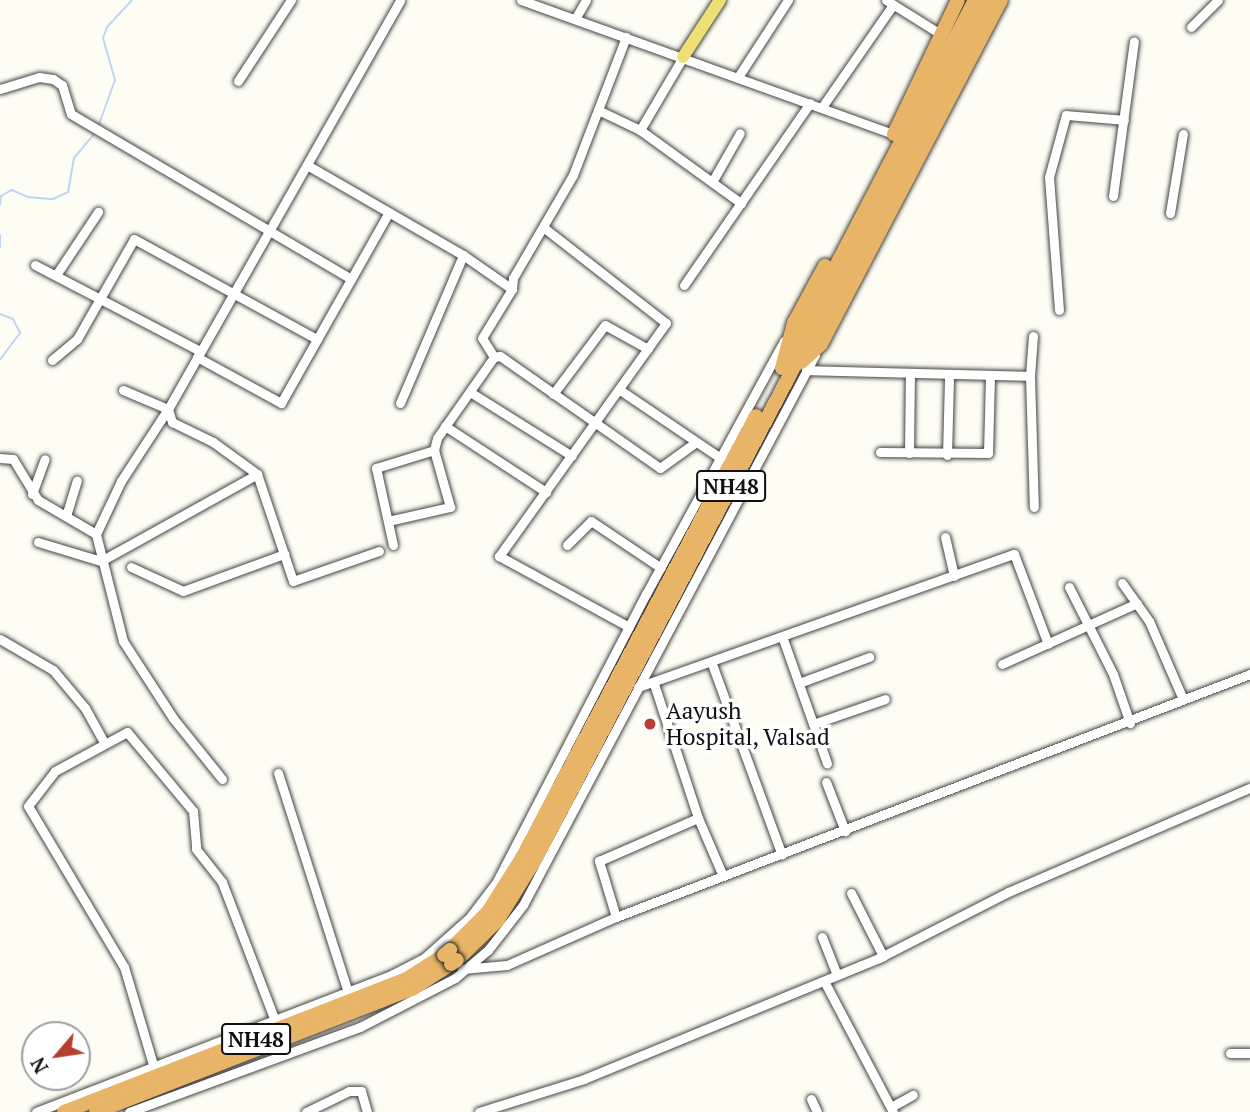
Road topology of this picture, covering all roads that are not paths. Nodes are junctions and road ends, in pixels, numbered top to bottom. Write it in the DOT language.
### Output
graph roads {
  1 [pos="291,0"];
  2 [pos="400,0"];
  3 [pos="521,0"];
  4 [pos="586,0"];
  5 [pos="720,0"];
  6 [pos="788,0"];
  7 [pos="958,0"];
  8 [pos="975,0"];
  9 [pos="987,0"];
  10 [pos="1001,0"];
  11 [pos="1218,0"];
  12 [pos="533,2"];
  13 [pos="890,2"];
  14 [pos="575,19"];
  15 [pos="1191,27"];
  16 [pos="942,35"];
  17 [pos="626,37"];
  18 [pos="1135,41"];
  19 [pos="683,57"];
  20 [pos="738,77"];
  21 [pos="238,81"];
  22 [pos="0,89"];
  23 [pos="810,103"];
  24 [pos="822,107"];
  25 [pos="597,110"];
  26 [pos="1124,120"];
  27 [pos="640,130"];
  28 [pos="740,133"];
  29 [pos="894,134"];
  30 [pos="1183,134"];
  31 [pos="307,165"];
  32 [pos="712,182"];
  33 [pos="1112,196"];
  34 [pos="741,203"];
  35 [pos="97,212"];
  36 [pos="390,212"];
  37 [pos="1170,213"];
  38 [pos="542,227"];
  39 [pos="267,233"];
  40 [pos="463,255"];
  41 [pos="35,265"];
  42 [pos="56,275"];
  43 [pos="351,279"];
  44 [pos="684,285"];
  45 [pos="512,289"];
  46 [pos="233,290"];
  47 [pos="99,298"];
  48 [pos="1059,310"];
  49 [pos="794,323"];
  50 [pos="1034,336"];
  51 [pos="317,339"];
  52 [pos="649,349"];
  53 [pos="198,354"];
  54 [pos="494,357"];
  55 [pos="52,360"];
  56 [pos="793,370"];
  57 [pos="910,373"];
  58 [pos="949,376"];
  59 [pos="990,376"];
  60 [pos="1030,376"];
  61 [pos="123,390"];
  62 [pos="620,390"];
  63 [pos="470,392"];
  64 [pos="553,394"];
  65 [pos="400,403"];
  66 [pos="168,409"];
  67 [pos="595,425"];
  68 [pos="445,426"];
  69 [pos="696,442"];
  70 [pos="434,450"];
  71 [pos="880,452"];
  72 [pos="909,453"];
  73 [pos="947,455"];
  74 [pos="572,456"];
  75 [pos="0,458"];
  76 [pos="45,458"];
  77 [pos="722,460"];
  78 [pos="257,474"];
  79 [pos="77,481"];
  80 [pos="546,492"];
  81 [pos="32,494"];
  82 [pos="1034,507"];
  83 [pos="66,516"];
  84 [pos="388,521"];
  85 [pos="96,534"];
  86 [pos="945,537"];
  87 [pos="38,542"];
  88 [pos="393,545"];
  89 [pos="567,545"];
  90 [pos="379,551"];
  91 [pos="284,554"];
  92 [pos="673,559"];
  93 [pos="101,561"];
  94 [pos="131,567"];
  95 [pos="661,568"];
  96 [pos="954,576"];
  97 [pos="1122,583"];
  98 [pos="1069,587"];
  99 [pos="1137,603"];
  100 [pos="629,627"];
  101 [pos="1088,627"];
  102 [pos="0,639"];
  103 [pos="783,639"];
  104 [pos="1048,644"];
  105 [pos="869,657"];
  106 [pos="712,664"];
  107 [pos="1002,664"];
  108 [pos="1250,674"];
  109 [pos="799,683"];
  110 [pos="654,684"];
  111 [pos="638,687"];
  112 [pos="1182,697"];
  113 [pos="885,699"];
  114 [pos="1130,723"];
  115 [pos="813,724"];
  116 [pos="104,742"];
  117 [pos="827,763"];
  118 [pos="278,773"];
  119 [pos="222,779"];
  120 [pos="826,782"];
  121 [pos="1250,788"];
  122 [pos="698,818"];
  123 [pos="845,831"];
  124 [pos="782,855"];
  125 [pos="723,876"];
  126 [pos="851,892"];
  127 [pos="616,917"];
  128 [pos="822,937"];
  129 [pos="883,956"];
  130 [pos="451,957"];
  131 [pos="838,975"];
  132 [pos="824,981"];
  133 [pos="348,993"];
  134 [pos="275,1021"];
  135 [pos="1230,1053"];
  136 [pos="1250,1053"];
  137 [pos="154,1068"];
  138 [pos="913,1096"];
  139 [pos="811,1099"];
  140 [pos="892,1110"];
  141 [pos="36,1112"];
  142 [pos="64,1112"];
  143 [pos="96,1112"];
  144 [pos="129,1112"];
  145 [pos="306,1112"];
  146 [pos="366,1112"];
  147 [pos="479,1112"];
  148 [pos="817,1112"];
  1 -- 21 [label="street"];
  2 -- 31 [label="street"];
  3 -- 12 [label="street"];
  4 -- 14 [label="street"];
  5 -- 19 [label="main road"];
  6 -- 20 [label="street"];
  7 -- 16 [label="highway"];
  8 -- 56 [label="highway, NH48"];
  9 -- 56 [label="highway, NH48"];
  10 -- 56 [label="highway"];
  11 -- 15 [label="street"];
  12 -- 14 [label="street"];
  13 -- 16 [label="street"];
  13 -- 24 [label="street"];
  14 -- 17 [label="street"];
  16 -- 29 [label="highway"];
  17 -- 19 [label="street"];
  17 -- 25 [label="street"];
  18 -- 26 [label="street"];
  19 -- 20 [label="street"];
  19 -- 27 [label="street"];
  20 -- 23 [label="street"];
  22 -- 39 [label="street"];
  23 -- 24 [label="street"];
  23 -- 34 [label="street"];
  24 -- 29 [label="street"];
  25 -- 27 [label="street"];
  25 -- 38 [label="street"];
  26 -- 33 [label="street"];
  26 -- 48 [label="street"];
  27 -- 32 [label="street"];
  28 -- 32 [label="street"];
  29 -- 49 [label="highway"];
  30 -- 37 [label="street"];
  31 -- 36 [label="street"];
  31 -- 39 [label="street"];
  32 -- 34 [label="street"];
  34 -- 44 [label="street"];
  35 -- 42 [label="street"];
  36 -- 40 [label="street"];
  36 -- 43 [label="street"];
  38 -- 45 [label="street"];
  38 -- 52 [label="street"];
  39 -- 43 [label="street"];
  39 -- 46 [label="street"];
  40 -- 45 [label="street"];
  40 -- 65 [label="street"];
  41 -- 42 [label="street"];
  42 -- 47 [label="street"];
  43 -- 51 [label="street"];
  45 -- 54 [label="street"];
  46 -- 47 [label="street"];
  46 -- 51 [label="street"];
  46 -- 53 [label="street"];
  47 -- 53 [label="street"];
  47 -- 55 [label="street"];
  49 -- 56 [label="highway"];
  49 -- 77 [label="street"];
  50 -- 60 [label="street"];
  51 -- 53 [label="street"];
  52 -- 62 [label="street"];
  52 -- 64 [label="street"];
  53 -- 66 [label="street"];
  54 -- 63 [label="street"];
  54 -- 64 [label="street"];
  56 -- 57 [label="street"];
  56 -- 92 [label="highway, NH48"];
  56 -- 111 [label="street"];
  56 -- 130 [label="highway, NH48"];
  57 -- 58 [label="street"];
  57 -- 72 [label="street"];
  58 -- 59 [label="street"];
  58 -- 73 [label="street"];
  59 -- 60 [label="street"];
  59 -- 73 [label="street"];
  60 -- 82 [label="street"];
  61 -- 66 [label="street"];
  62 -- 67 [label="street"];
  62 -- 69 [label="street"];
  63 -- 68 [label="street"];
  63 -- 74 [label="street"];
  64 -- 67 [label="street"];
  66 -- 78 [label="street"];
  66 -- 85 [label="street"];
  67 -- 69 [label="street"];
  67 -- 74 [label="street"];
  68 -- 70 [label="street"];
  68 -- 80 [label="street"];
  69 -- 77 [label="street"];
  70 -- 84 [label="street"];
  70 -- 84 [label="street"];
  71 -- 72 [label="street"];
  72 -- 73 [label="street"];
  74 -- 80 [label="street"];
  75 -- 81 [label="street"];
  76 -- 81 [label="street"];
  77 -- 92 [label="street"];
  78 -- 91 [label="street"];
  78 -- 93 [label="street"];
  79 -- 83 [label="street"];
  80 -- 100 [label="street"];
  81 -- 83 [label="street"];
  83 -- 85 [label="street"];
  84 -- 88 [label="street"];
  85 -- 93 [label="street"];
  86 -- 96 [label="street"];
  87 -- 93 [label="street"];
  89 -- 95 [label="street"];
  90 -- 91 [label="street"];
  91 -- 94 [label="street"];
  92 -- 95 [label="street"];
  92 -- 130 [label="highway, NH48"];
  93 -- 119 [label="street"];
  95 -- 100 [label="street"];
  96 -- 103 [label="street"];
  96 -- 104 [label="street"];
  97 -- 99 [label="street"];
  98 -- 101 [label="street"];
  99 -- 101 [label="street"];
  99 -- 112 [label="street"];
  100 -- 130 [label="street"];
  101 -- 104 [label="street"];
  101 -- 114 [label="street"];
  102 -- 116 [label="street"];
  103 -- 106 [label="street"];
  103 -- 109 [label="street"];
  104 -- 107 [label="street"];
  105 -- 109 [label="street"];
  106 -- 110 [label="street"];
  106 -- 124 [label="street"];
  108 -- 112 [label="street"];
  109 -- 115 [label="street"];
  110 -- 111 [label="street"];
  110 -- 122 [label="street"];
  111 -- 130 [label="street"];
  112 -- 114 [label="street"];
  113 -- 115 [label="street"];
  114 -- 123 [label="street"];
  115 -- 117 [label="street"];
  116 -- 134 [label="street"];
  116 -- 137 [label="street"];
  118 -- 133 [label="street"];
  120 -- 123 [label="street"];
  121 -- 129 [label="street"];
  122 -- 125 [label="street"];
  122 -- 127 [label="street"];
  123 -- 124 [label="street"];
  124 -- 125 [label="street"];
  125 -- 127 [label="street"];
  126 -- 129 [label="street"];
  127 -- 130 [label="street"];
  128 -- 131 [label="street"];
  129 -- 131 [label="street"];
  130 -- 133 [label="street"];
  130 -- 142 [label="highway, NH48"];
  130 -- 143 [label="highway, NH48"];
  130 -- 144 [label="street"];
  131 -- 132 [label="street"];
  132 -- 140 [label="street"];
  132 -- 147 [label="street"];
  133 -- 134 [label="street"];
  134 -- 137 [label="street"];
  135 -- 136 [label="street"];
  137 -- 141 [label="street"];
  138 -- 140 [label="street"];
  139 -- 148 [label="street"];
  145 -- 146 [label="street"];
}
